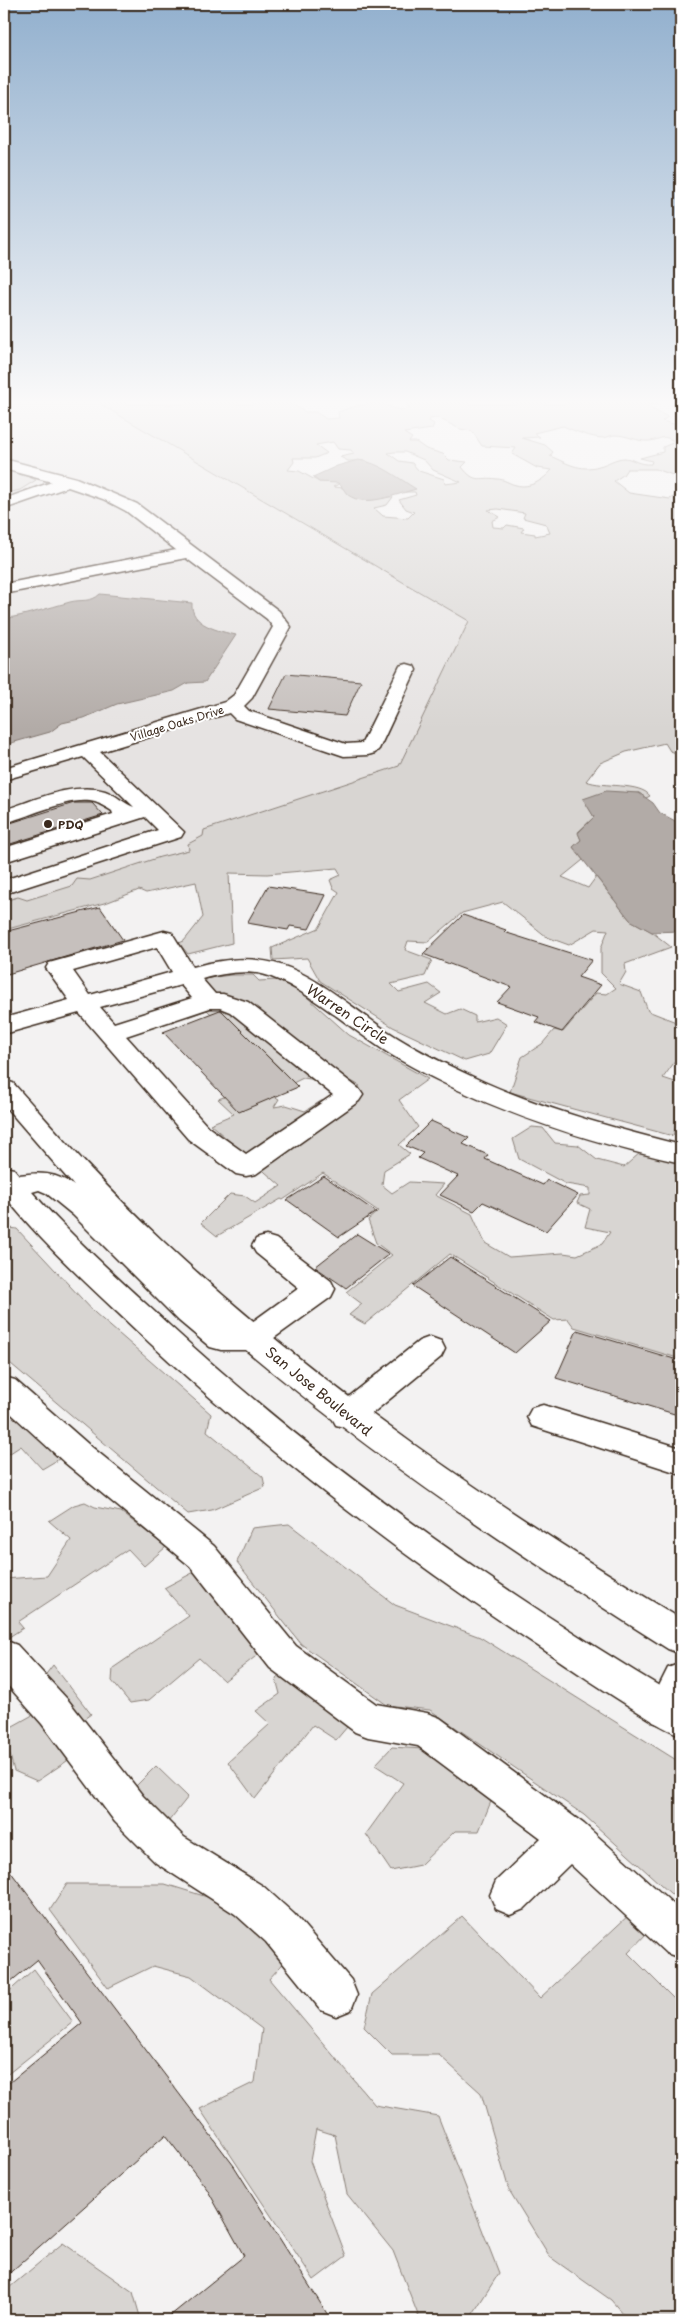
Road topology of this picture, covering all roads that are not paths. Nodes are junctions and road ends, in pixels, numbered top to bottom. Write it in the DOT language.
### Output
graph roads {
  1 [pos="139,512"];
  2 [pos="188,553"];
  3 [pos="5,587"];
  4 [pos="407,670"];
  5 [pos="232,706"];
  6 [pos="87,750"];
  7 [pos="4,774"];
  8 [pos="149,809"];
  9 [pos="4,817"];
  10 [pos="124,817"];
  11 [pos="4,855"];
  12 [pos="4,887"];
  13 [pos="186,976"];
  14 [pos="208,1001"];
  15 [pos="84,1004"];
  16 [pos="4,1026"];
  17 [pos="111,1032"];
  18 [pos="4,1088"];
  19 [pos="681,1154"];
  20 [pos="6,1184"];
  21 [pos="266,1246"];
  22 [pos="252,1338"];
  23 [pos="430,1349"];
  24 [pos="4,1389"];
  25 [pos="347,1416"];
  26 [pos="543,1417"];
  27 [pos="681,1461"];
  28 [pos="681,1638"];
  29 [pos="4,1656"];
  30 [pos="676,1702"];
  31 [pos="570,1838"];
  32 [pos="510,1895"];
  33 [pos="681,1938"];
  34 [pos="336,1994"];
  1 -- 2 [label="main road, Village Oaks Drive"];
  2 -- 3 [label="main road"];
  2 -- 5 [label="main road, Village Oaks Drive"];
  4 -- 5 [label="main road"];
  5 -- 6 [label="main road, Village Oaks Drive"];
  6 -- 7 [label="main road, Village Oaks Drive"];
  6 -- 8 [label="main road"];
  8 -- 10 [label="main road"];
  8 -- 12 [label="main road"];
  9 -- 10 [label="main road"];
  10 -- 11 [label="main road"];
  13 -- 14 [label="main road"];
  13 -- 15 [label="main road, Warren Circle"];
  13 -- 15 [label="main road"];
  13 -- 19 [label="main road, Warren Circle"];
  14 -- 17 [label="main road"];
  14 -- 17 [label="main road"];
  15 -- 16 [label="main road, Warren Circle"];
  15 -- 17 [label="main road"];
  18 -- 22 [label="main road, San Jose Boulevard"];
  20 -- 22 [label="main road"];
  20 -- 30 [label="main road"];
  21 -- 22 [label="main road"];
  22 -- 25 [label="main road, San Jose Boulevard"];
  23 -- 25 [label="main road"];
  24 -- 31 [label="main road"];
  25 -- 28 [label="main road, San Jose Boulevard"];
  26 -- 27 [label="main road"];
  29 -- 34 [label="main road"];
  31 -- 32 [label="main road"];
  31 -- 33 [label="main road"];
}
